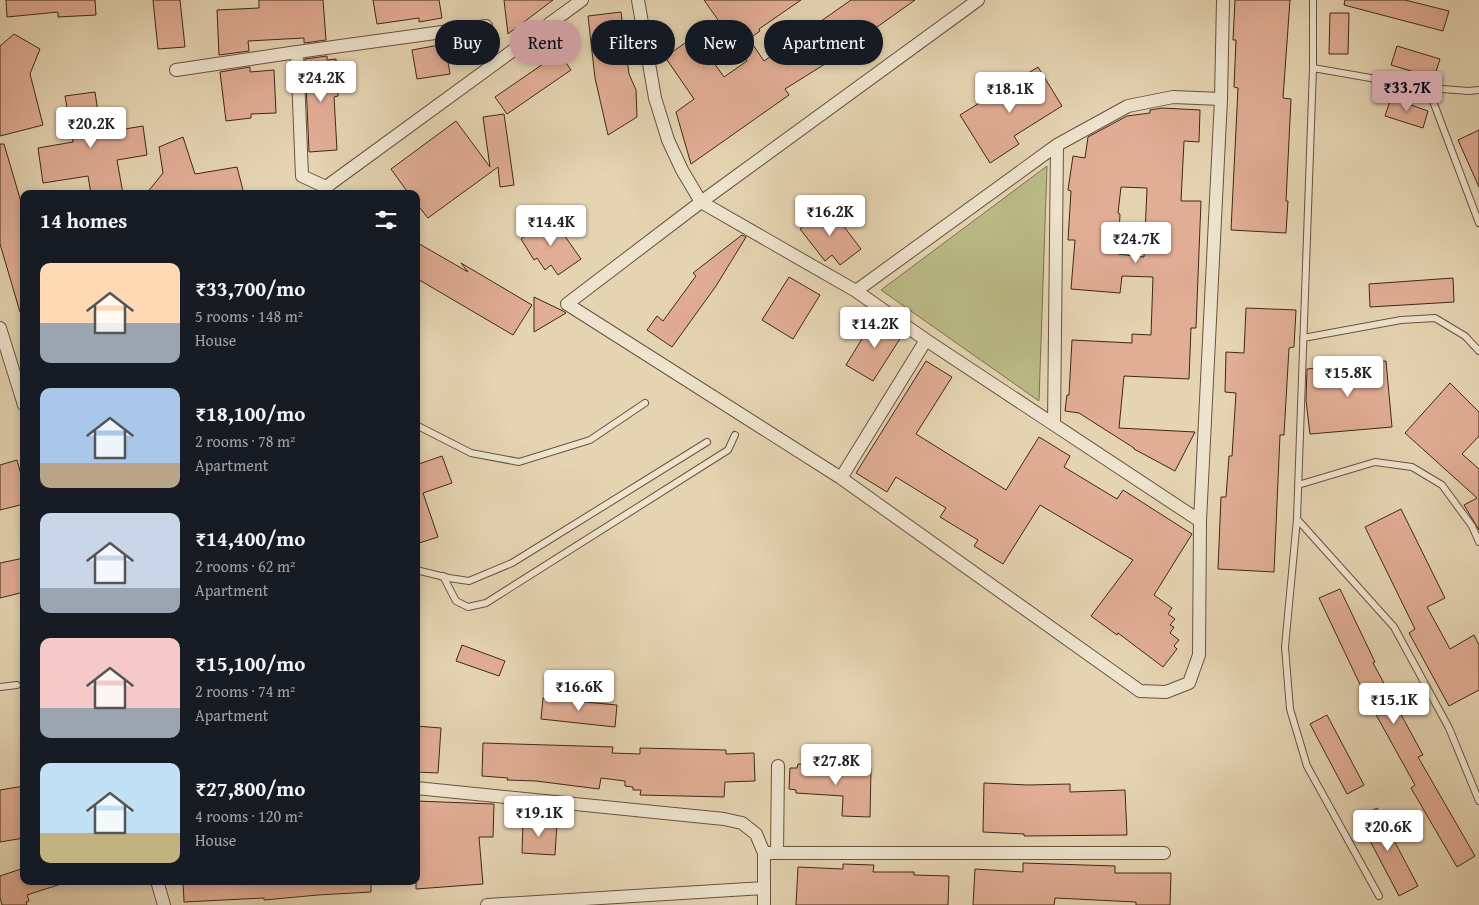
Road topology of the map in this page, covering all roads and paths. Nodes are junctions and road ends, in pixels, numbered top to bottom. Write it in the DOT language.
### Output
graph roads {
  1 [pos="582,0"];
  2 [pos="638,0"];
  3 [pos="978,0"];
  4 [pos="1223,0"];
  5 [pos="1313,0"];
  6 [pos="435,33"];
  7 [pos="297,52"];
  8 [pos="1312,68"];
  9 [pos="176,70"];
  10 [pos="1428,88"];
  11 [pos="1479,90"];
  12 [pos="1220,99"];
  13 [pos="1057,145"];
  14 [pos="701,202"];
  15 [pos="1479,223"];
  16 [pos="856,292"];
  17 [pos="0,328"];
  18 [pos="1303,338"];
  19 [pos="926,340"];
  20 [pos="1479,351"];
  21 [pos="20,392"];
  22 [pos="645,402"];
  23 [pos="1054,424"];
  24 [pos="420,427"];
  25 [pos="735,435"];
  26 [pos="707,442"];
  27 [pos="841,478"];
  28 [pos="1298,485"];
  29 [pos="1297,519"];
  30 [pos="1200,521"];
  31 [pos="1479,542"];
  32 [pos="420,571"];
  33 [pos="443,576"];
  34 [pos="17,685"];
  35 [pos="0,687"];
  36 [pos="778,766"];
  37 [pos="420,788"];
  38 [pos="1479,801"];
  39 [pos="764,853"];
  40 [pos="777,853"];
  41 [pos="1164,853"];
  42 [pos="158,885"];
  43 [pos="764,888"];
  44 [pos="1379,896"];
  45 [pos="164,905"];
  46 [pos="487,905"];
  47 [pos="764,905"];
  1 -- 7 [label="street"];
  2 -- 14 [label="street"];
  3 -- 14 [label="street"];
  4 -- 12 [label="street"];
  5 -- 8 [label="lane"];
  6 -- 7 [label="street"];
  7 -- 9 [label="street"];
  8 -- 10 [label="lane"];
  8 -- 18 [label="lane"];
  10 -- 11 [label="lane"];
  10 -- 15 [label="lane"];
  12 -- 13 [label="street"];
  12 -- 30 [label="street"];
  13 -- 16 [label="street"];
  13 -- 23 [label="street"];
  14 -- 16 [label="street"];
  14 -- 27 [label="street"];
  16 -- 19 [label="street"];
  17 -- 21 [label="street"];
  18 -- 20 [label="lane"];
  18 -- 28 [label="lane"];
  19 -- 23 [label="street"];
  19 -- 27 [label="street"];
  22 -- 24 [label="lane"];
  23 -- 30 [label="street"];
  25 -- 33 [label="lane"];
  26 -- 33 [label="lane"];
  27 -- 30 [label="street"];
  28 -- 29 [label="lane"];
  28 -- 31 [label="lane"];
  29 -- 38 [label="lane"];
  29 -- 44 [label="lane"];
  32 -- 33 [label="lane"];
  34 -- 35 [label="lane"];
  36 -- 40 [label="street"];
  37 -- 39 [label="street"];
  39 -- 40 [label="street"];
  39 -- 43 [label="street"];
  40 -- 41 [label="street"];
  42 -- 45 [label="street"];
  43 -- 46 [label="street"];
  43 -- 47 [label="street"];
}
